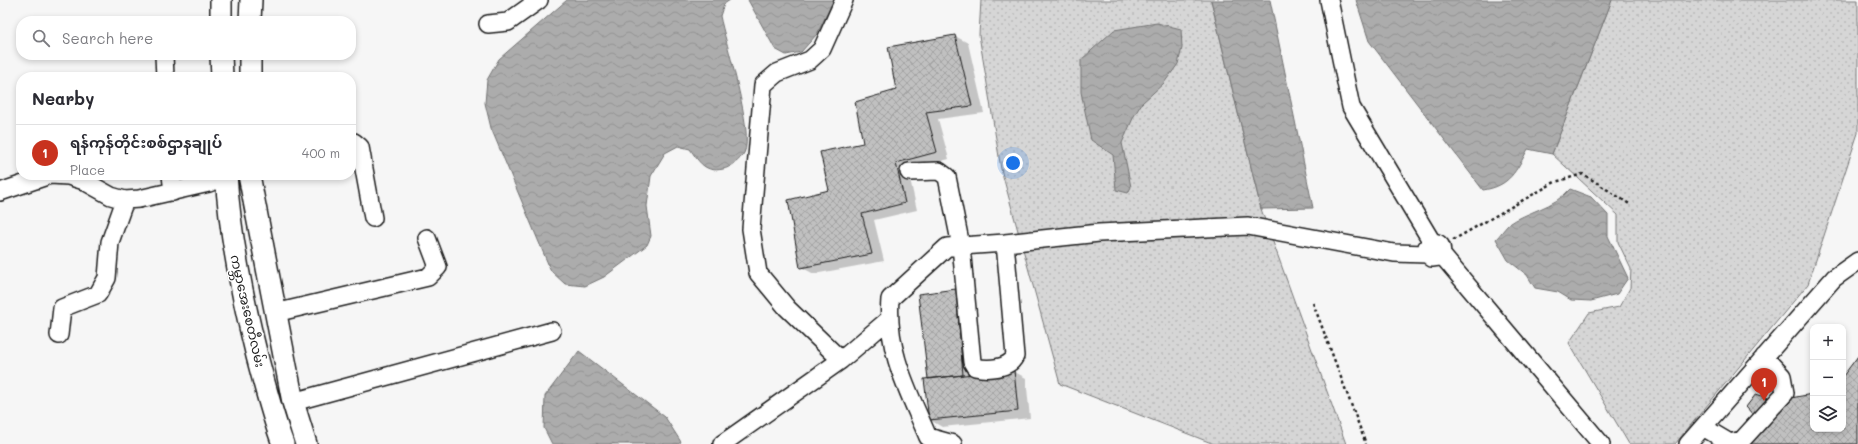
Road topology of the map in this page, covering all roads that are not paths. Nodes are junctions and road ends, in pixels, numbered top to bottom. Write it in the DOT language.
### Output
graph roads {
  1 [pos="221,0"];
  2 [pos="251,0"];
  3 [pos="539,0"];
  4 [pos="844,0"];
  5 [pos="1329,0"];
  6 [pos="221,16"];
  7 [pos="250,16"];
  8 [pos="488,24"];
  9 [pos="164,60"];
  10 [pos="221,60"];
  11 [pos="250,60"];
  12 [pos="165,72"];
  13 [pos="222,72"];
  14 [pos="250,72"];
  15 [pos="356,144"];
  16 [pos="909,172"];
  17 [pos="35,180"];
  18 [pos="81,180"];
  19 [pos="217,180"];
  20 [pos="227,180"];
  21 [pos="250,180"];
  22 [pos="172,183"];
  23 [pos="0,192"];
  24 [pos="125,200"];
  25 [pos="373,218"];
  26 [pos="427,238"];
  27 [pos="1005,243"];
  28 [pos="961,246"];
  29 [pos="1436,249"];
  30 [pos="1858,261"];
  31 [pos="275,313"];
  32 [pos="888,320"];
  33 [pos="552,331"];
  34 [pos="59,335"];
  35 [pos="1764,358"];
  36 [pos="841,360"];
  37 [pos="293,402"];
  38 [pos="1703,428"];
  39 [pos="283,444"];
  40 [pos="306,444"];
  41 [pos="722,444"];
  42 [pos="953,444"];
  43 [pos="1602,444"];
  44 [pos="1688,444"];
  1 -- 6 [label="main road"];
  2 -- 7 [label="main road"];
  3 -- 8 [label="street"];
  4 -- 36 [label="street"];
  5 -- 29 [label="street"];
  9 -- 12 [label="street"];
  10 -- 13 [label="main road"];
  11 -- 14 [label="main road"];
  15 -- 25 [label="street"];
  16 -- 28 [label="street"];
  17 -- 23 [label="street"];
  18 -- 24 [label="street"];
  19 -- 22 [label="street"];
  20 -- 39 [label="main road, ကမ္ဘာအေးစေတီလမ်း"];
  21 -- 31 [label="main road, ကမ္ဘာအေးစေတီလမ်း"];
  22 -- 24 [label="street"];
  24 -- 34 [label="street"];
  26 -- 31 [label="street"];
  27 -- 28 [label="street"];
  27 -- 28 [label="street"];
  27 -- 29 [label="street"];
  28 -- 32 [label="street"];
  29 -- 43 [label="street"];
  30 -- 35 [label="street"];
  31 -- 37 [label="main road, ကမ္ဘာအေးစေတီလမ်း"];
  32 -- 36 [label="street"];
  32 -- 42 [label="street"];
  33 -- 37 [label="street"];
  35 -- 38 [label="street"];
  35 -- 38 [label="street"];
  36 -- 41 [label="street"];
  37 -- 40 [label="main road, ကမ္ဘာအေးစေတီလမ်း"];
  38 -- 44 [label="street"];
}
